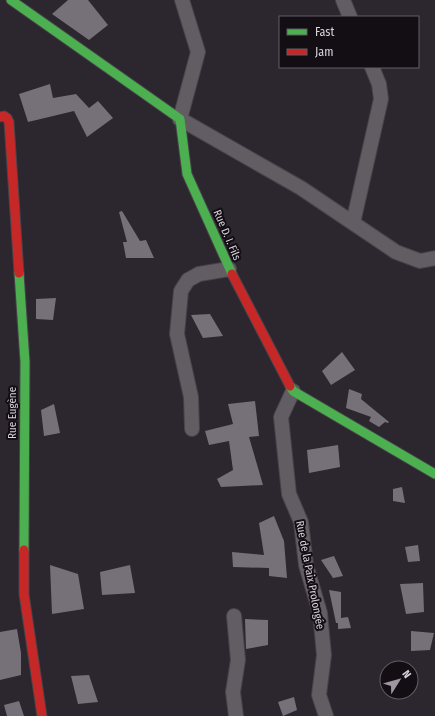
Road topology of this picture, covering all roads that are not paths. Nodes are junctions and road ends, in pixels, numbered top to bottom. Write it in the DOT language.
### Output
graph roads {
  1 [pos="11,0"];
  2 [pos="182,0"];
  3 [pos="343,0"];
  4 [pos="350,16"];
  5 [pos="372,68"];
  6 [pos="0,117"];
  7 [pos="180,120"];
  8 [pos="353,223"];
  9 [pos="435,258"];
  10 [pos="228,269"];
  11 [pos="293,391"];
  12 [pos="192,429"];
  13 [pos="435,474"];
  14 [pos="234,616"];
  15 [pos="42,716"];
  16 [pos="236,716"];
  17 [pos="326,716"];
  1 -- 7 [label="street"];
  2 -- 7 [label="street"];
  3 -- 4 [label="street"];
  5 -- 8 [label="street"];
  6 -- 15 [label="street, Rue Eugène"];
  7 -- 8 [label="street"];
  7 -- 10 [label="street, Rue D. I. Fils"];
  8 -- 9 [label="street"];
  10 -- 11 [label="street, Rue D. I. Fils"];
  10 -- 12 [label="street"];
  11 -- 13 [label="street"];
  11 -- 17 [label="street, Rue de la Paix Prolongée"];
  14 -- 16 [label="street"];
}
